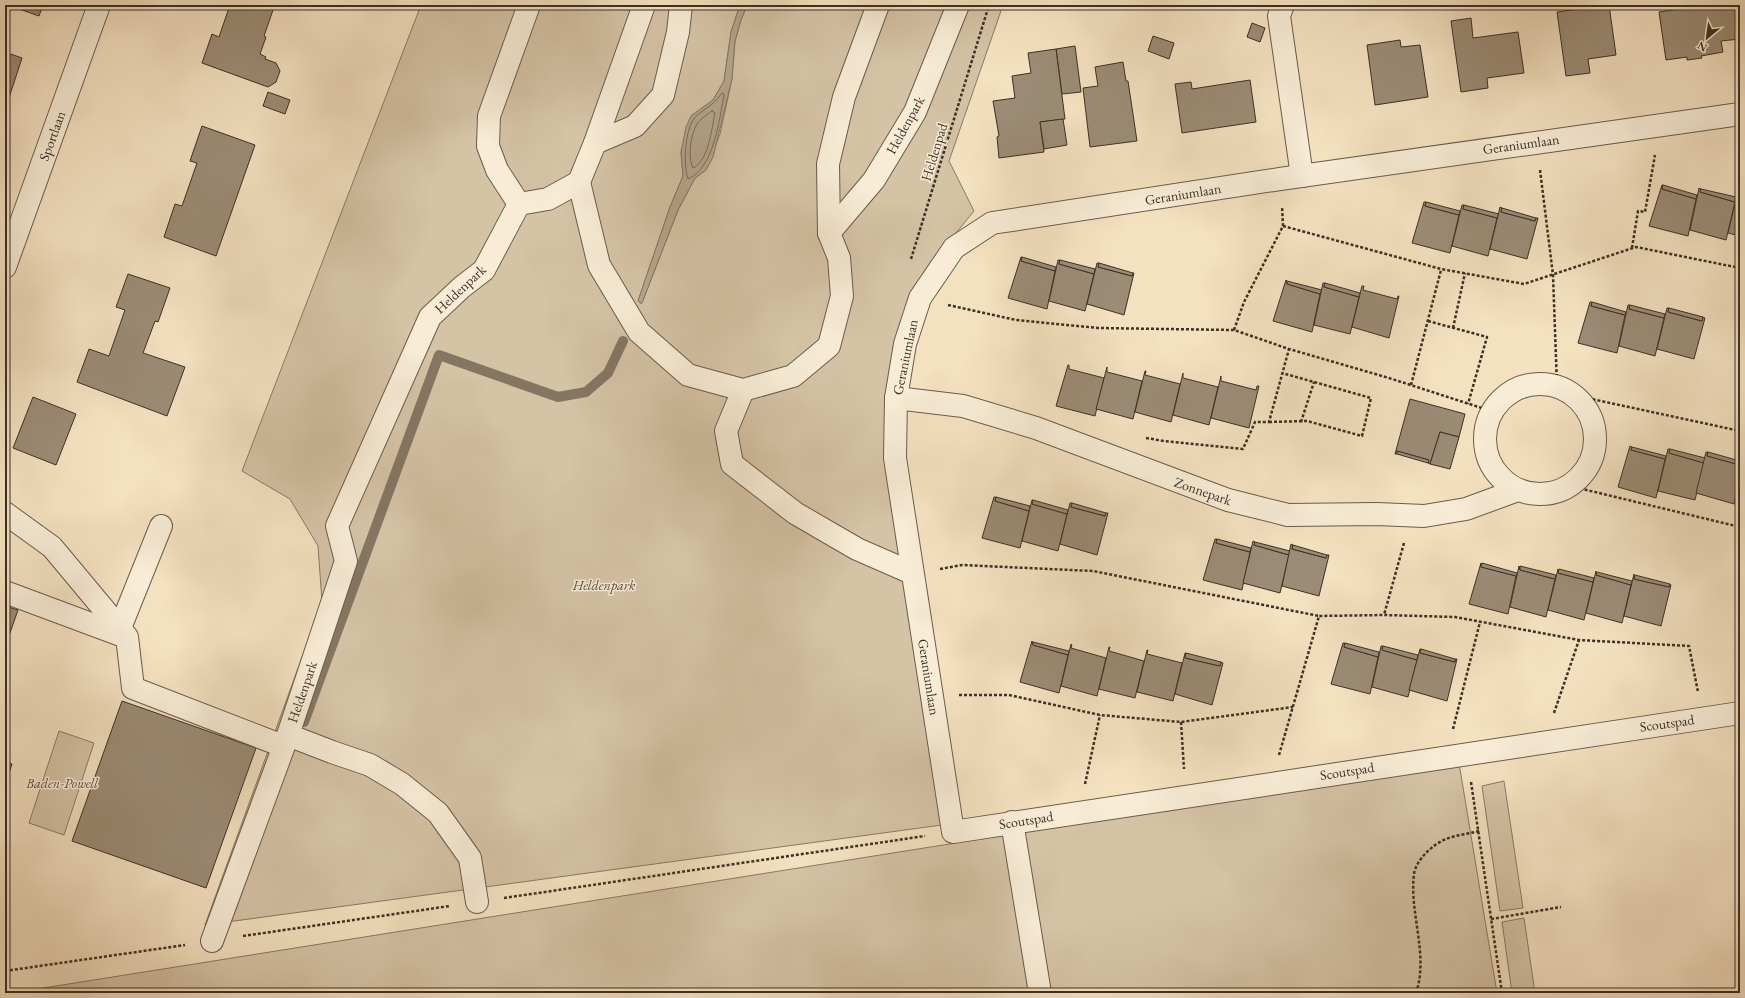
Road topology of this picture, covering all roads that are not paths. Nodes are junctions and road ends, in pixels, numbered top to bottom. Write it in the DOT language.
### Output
graph roads {
  1 [pos="99,5"];
  2 [pos="529,5"];
  3 [pos="644,5"];
  4 [pos="681,5"];
  5 [pos="878,5"];
  6 [pos="958,5"];
  7 [pos="1283,5"];
  8 [pos="1740,114"];
  9 [pos="595,143"];
  10 [pos="1302,176"];
  11 [pos="579,182"];
  12 [pos="519,204"];
  13 [pos="829,233"];
  14 [pos="5,267"];
  15 [pos="743,390"];
  16 [pos="896,398"];
  17 [pos="1518,490"];
  18 [pos="5,513"];
  19 [pos="161,526"];
  20 [pos="912,573"];
  21 [pos="5,592"];
  22 [pos="124,633"];
  23 [pos="1740,713"];
  24 [pos="286,740"];
  25 [pos="1012,822"];
  26 [pos="953,832"];
  27 [pos="477,902"];
  28 [pos="212,941"];
  29 [pos="1040,993"];
  1 -- 14 [label="street, Sportlaan"];
  2 -- 12 [label="street"];
  3 -- 9 [label="street"];
  4 -- 9 [label="street"];
  5 -- 13 [label="street"];
  6 -- 13 [label="street, Heldenpark"];
  7 -- 10 [label="street"];
  8 -- 10 [label="street, Geraniumlaan"];
  9 -- 11 [label="street"];
  10 -- 16 [label="street, Geraniumlaan"];
  11 -- 12 [label="street"];
  11 -- 15 [label="street"];
  12 -- 24 [label="street, Heldenpark"];
  13 -- 15 [label="street"];
  15 -- 20 [label="street"];
  16 -- 17 [label="street, Zonnepark"];
  16 -- 20 [label="street, Geraniumlaan"];
  17 -- 17 [label="street"];
  18 -- 22 [label="street"];
  19 -- 22 [label="street, Heldenpark"];
  20 -- 26 [label="street, Geraniumlaan"];
  21 -- 22 [label="street"];
  22 -- 24 [label="street, Heldenpark"];
  23 -- 25 [label="street, Scoutspad"];
  24 -- 27 [label="street, Heldenpark"];
  24 -- 28 [label="street, Heldenpark"];
  25 -- 26 [label="street, Scoutspad"];
  25 -- 29 [label="street"];
}
